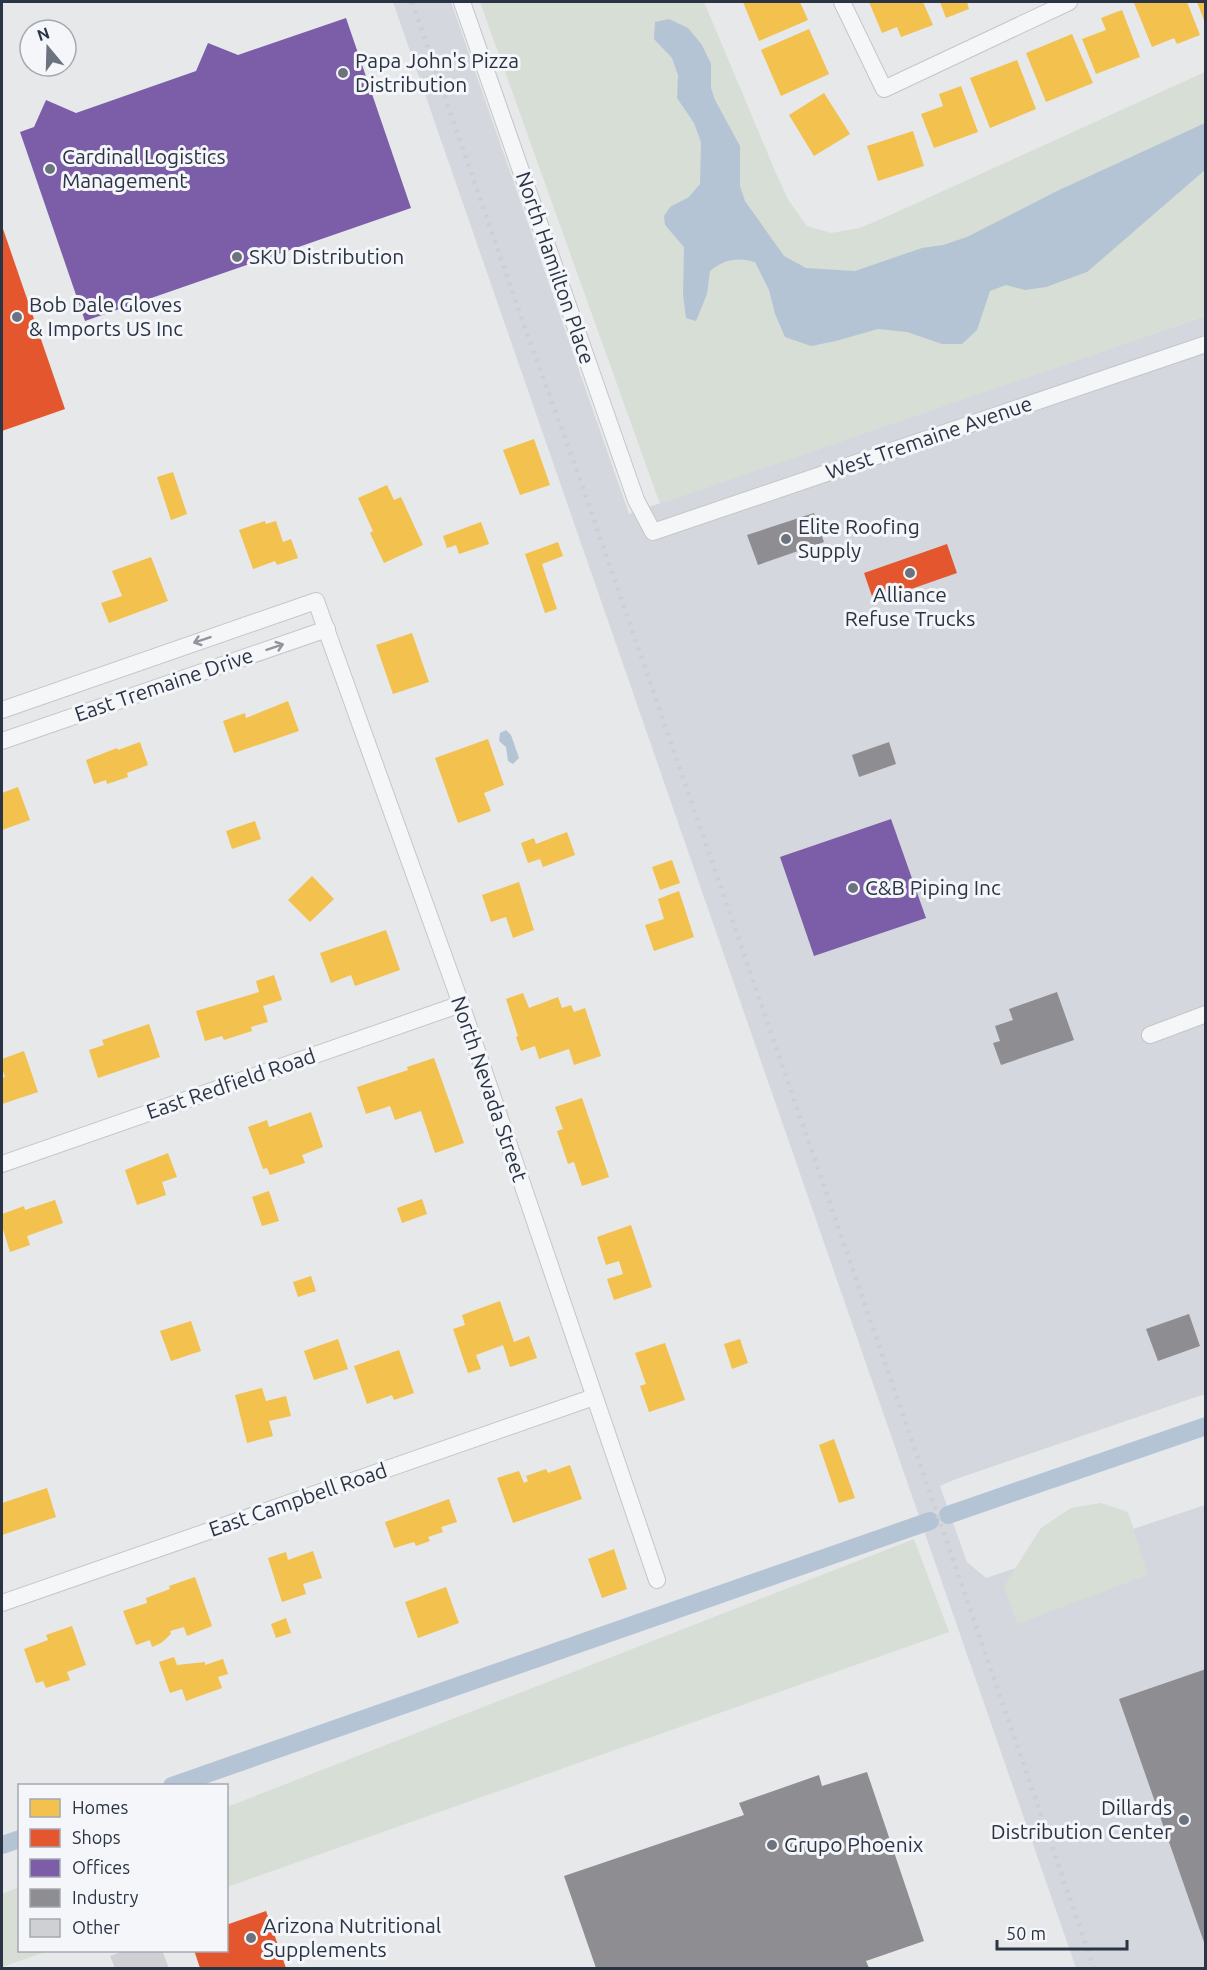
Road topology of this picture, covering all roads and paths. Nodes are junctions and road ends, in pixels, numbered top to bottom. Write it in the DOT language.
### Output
graph roads {
  1 [pos="462,2"];
  2 [pos="842,2"];
  3 [pos="1069,2"];
  4 [pos="1206,344"];
  5 [pos="653,532"];
  6 [pos="316,601"];
  7 [pos="327,629"];
  8 [pos="2,710"];
  9 [pos="2,741"];
  10 [pos="461,1004"];
  11 [pos="1206,1014"];
  12 [pos="1150,1035"];
  13 [pos="2,1164"];
  14 [pos="594,1397"];
  15 [pos="657,1580"];
  16 [pos="2,1603"];
  1 -- 5 [label="street, North Hamilton Place"];
  2 -- 3 [label="street"];
  4 -- 5 [label="street, West Tremaine Avenue"];
  6 -- 7 [label="street, North Nevada Street"];
  6 -- 8 [label="street, East Tremaine Drive, one-way"];
  9 -- 7 [label="street, East Tremaine Drive, one-way"];
  7 -- 10 [label="street, North Nevada Street"];
  10 -- 13 [label="street, East Redfield Road"];
  10 -- 14 [label="street, North Nevada Street"];
  11 -- 12 [label="street"];
  14 -- 15 [label="street, North Nevada Street"];
  14 -- 16 [label="street, East Campbell Road"];
}
